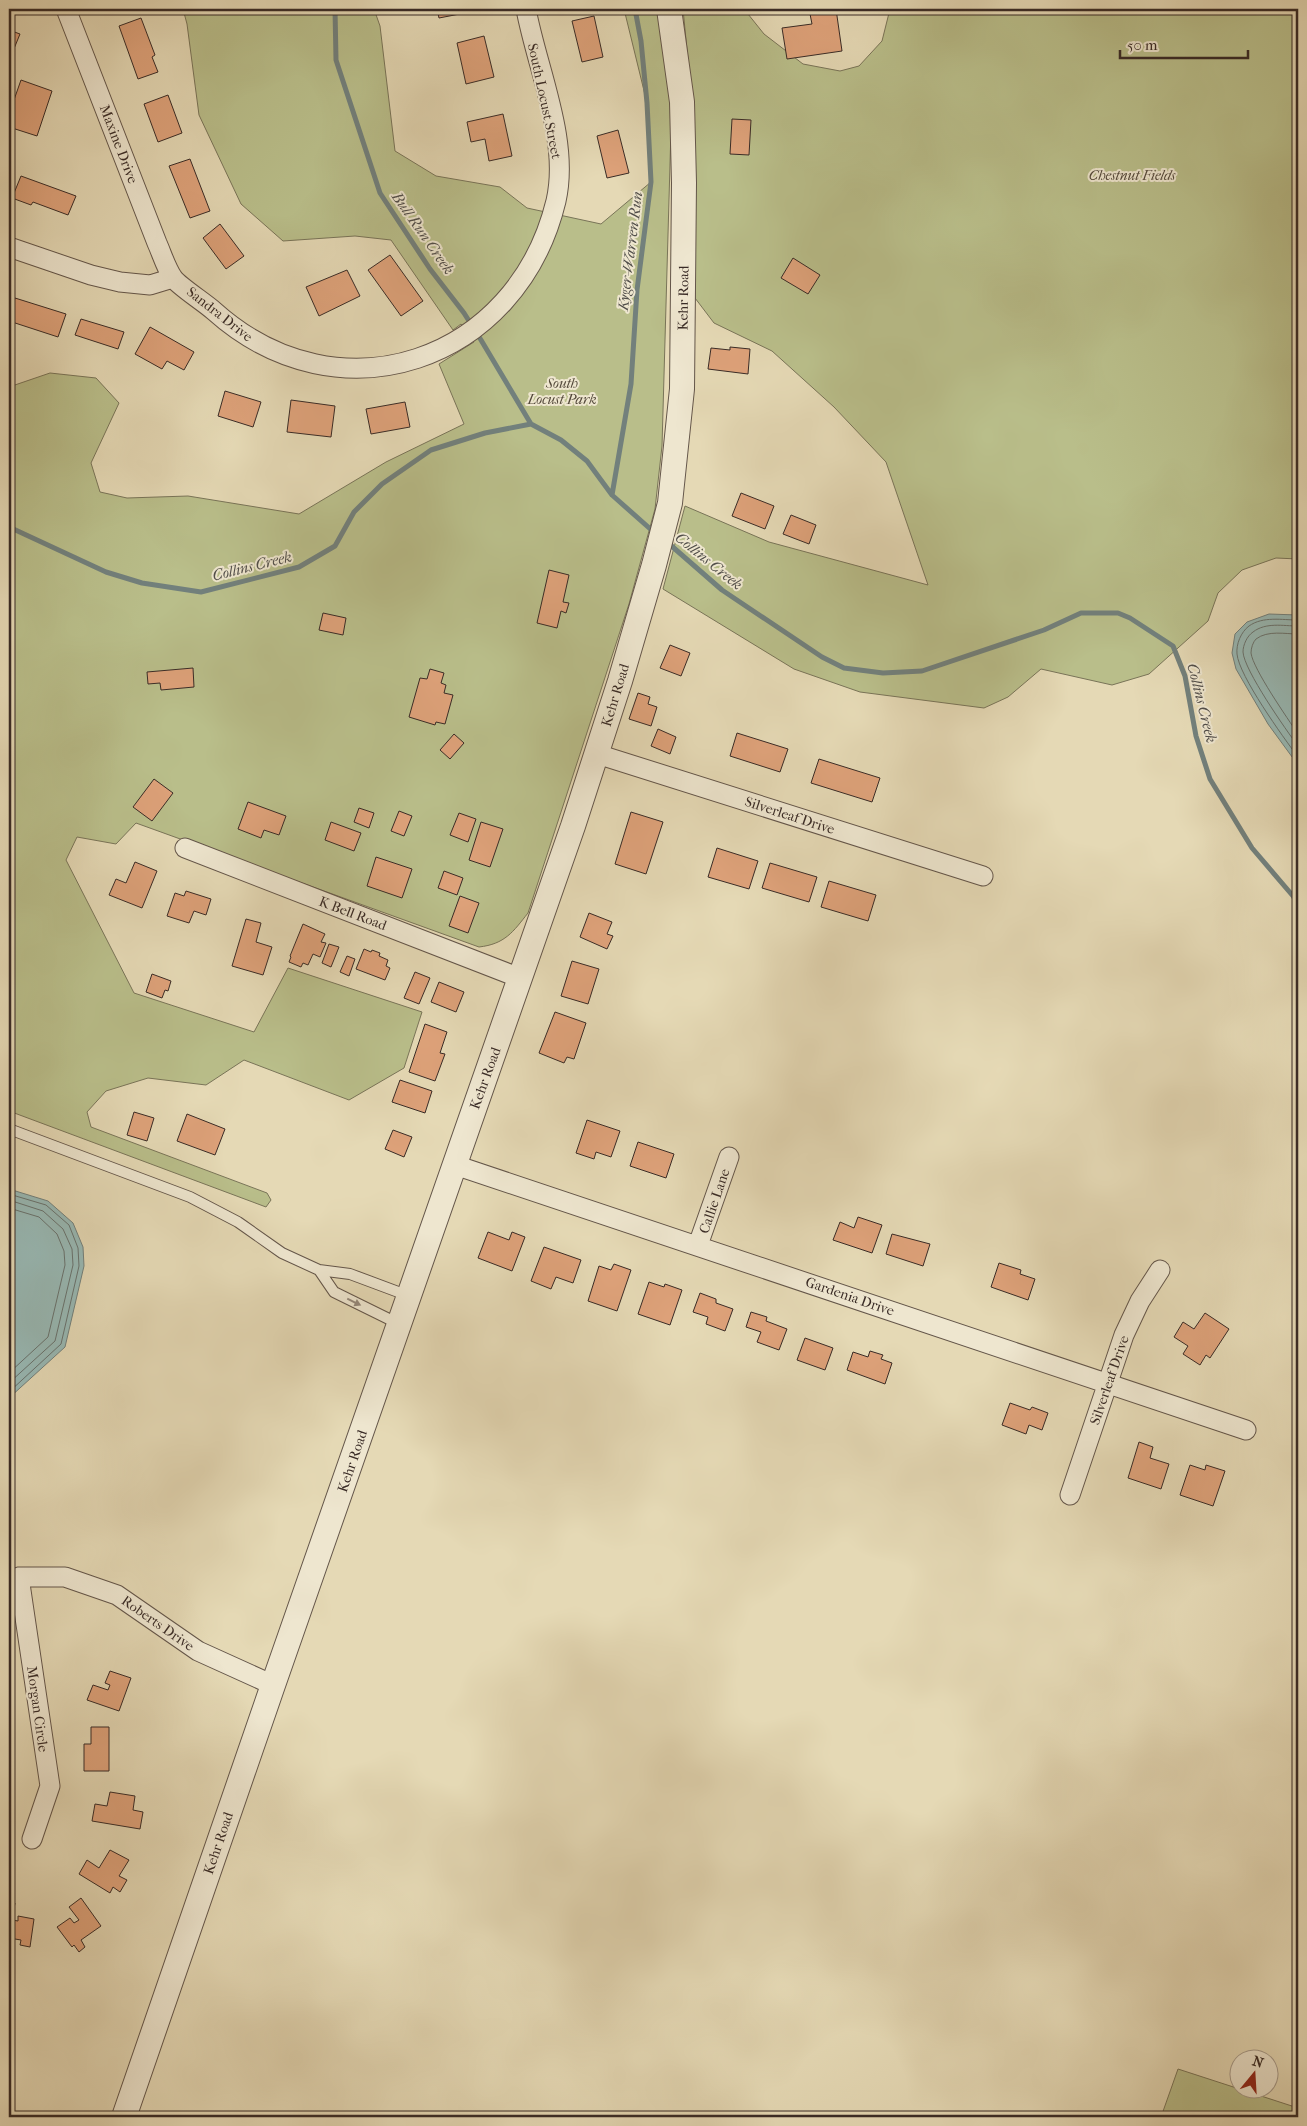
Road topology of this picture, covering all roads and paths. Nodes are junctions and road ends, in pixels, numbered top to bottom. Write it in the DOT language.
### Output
graph roads {
  1 [pos="66,9"];
  2 [pos="526,9"];
  3 [pos="669,9"];
  4 [pos="549,223"];
  5 [pos="9,247"];
  6 [pos="173,278"];
  7 [pos="597,754"];
  8 [pos="185,848"];
  9 [pos="983,876"];
  10 [pos="520,978"];
  11 [pos="9,1129"];
  12 [pos="729,1157"];
  13 [pos="455,1165"];
  14 [pos="698,1245"];
  15 [pos="319,1270"];
  16 [pos="1160,1270"];
  17 [pos="410,1296"];
  18 [pos="400,1324"];
  19 [pos="1108,1383"];
  20 [pos="1246,1430"];
  21 [pos="1070,1496"];
  22 [pos="14,1578"];
  23 [pos="273,1685"];
  24 [pos="32,1840"];
  25 [pos="124,2117"];
  1 -- 6 [label="street, Maxine Drive"];
  2 -- 4 [label="street, South Locust Street"];
  3 -- 7 [label="street, Kehr Road"];
  4 -- 6 [label="street, Sandra Drive"];
  5 -- 6 [label="street, Sandra Drive"];
  7 -- 9 [label="street, Silverleaf Drive"];
  7 -- 10 [label="street, Kehr Road"];
  8 -- 10 [label="street, K Bell Road"];
  10 -- 13 [label="street, Kehr Road"];
  11 -- 15 [label="lane"];
  12 -- 14 [label="street, Callie Lane"];
  13 -- 14 [label="street, Gardenia Drive"];
  13 -- 17 [label="street, Kehr Road"];
  14 -- 19 [label="street, Gardenia Drive"];
  15 -- 17 [label="lane"];
  15 -- 18 [label="lane, one-way"];
  16 -- 19 [label="street, Silverleaf Drive"];
  17 -- 18 [label="street, Kehr Road"];
  18 -- 23 [label="street, Kehr Road"];
  19 -- 20 [label="street, Gardenia Drive"];
  19 -- 21 [label="street, Silverleaf Drive"];
  22 -- 23 [label="street, Roberts Drive"];
  22 -- 24 [label="street, Morgan Circle"];
  23 -- 25 [label="street, Kehr Road"];
}
